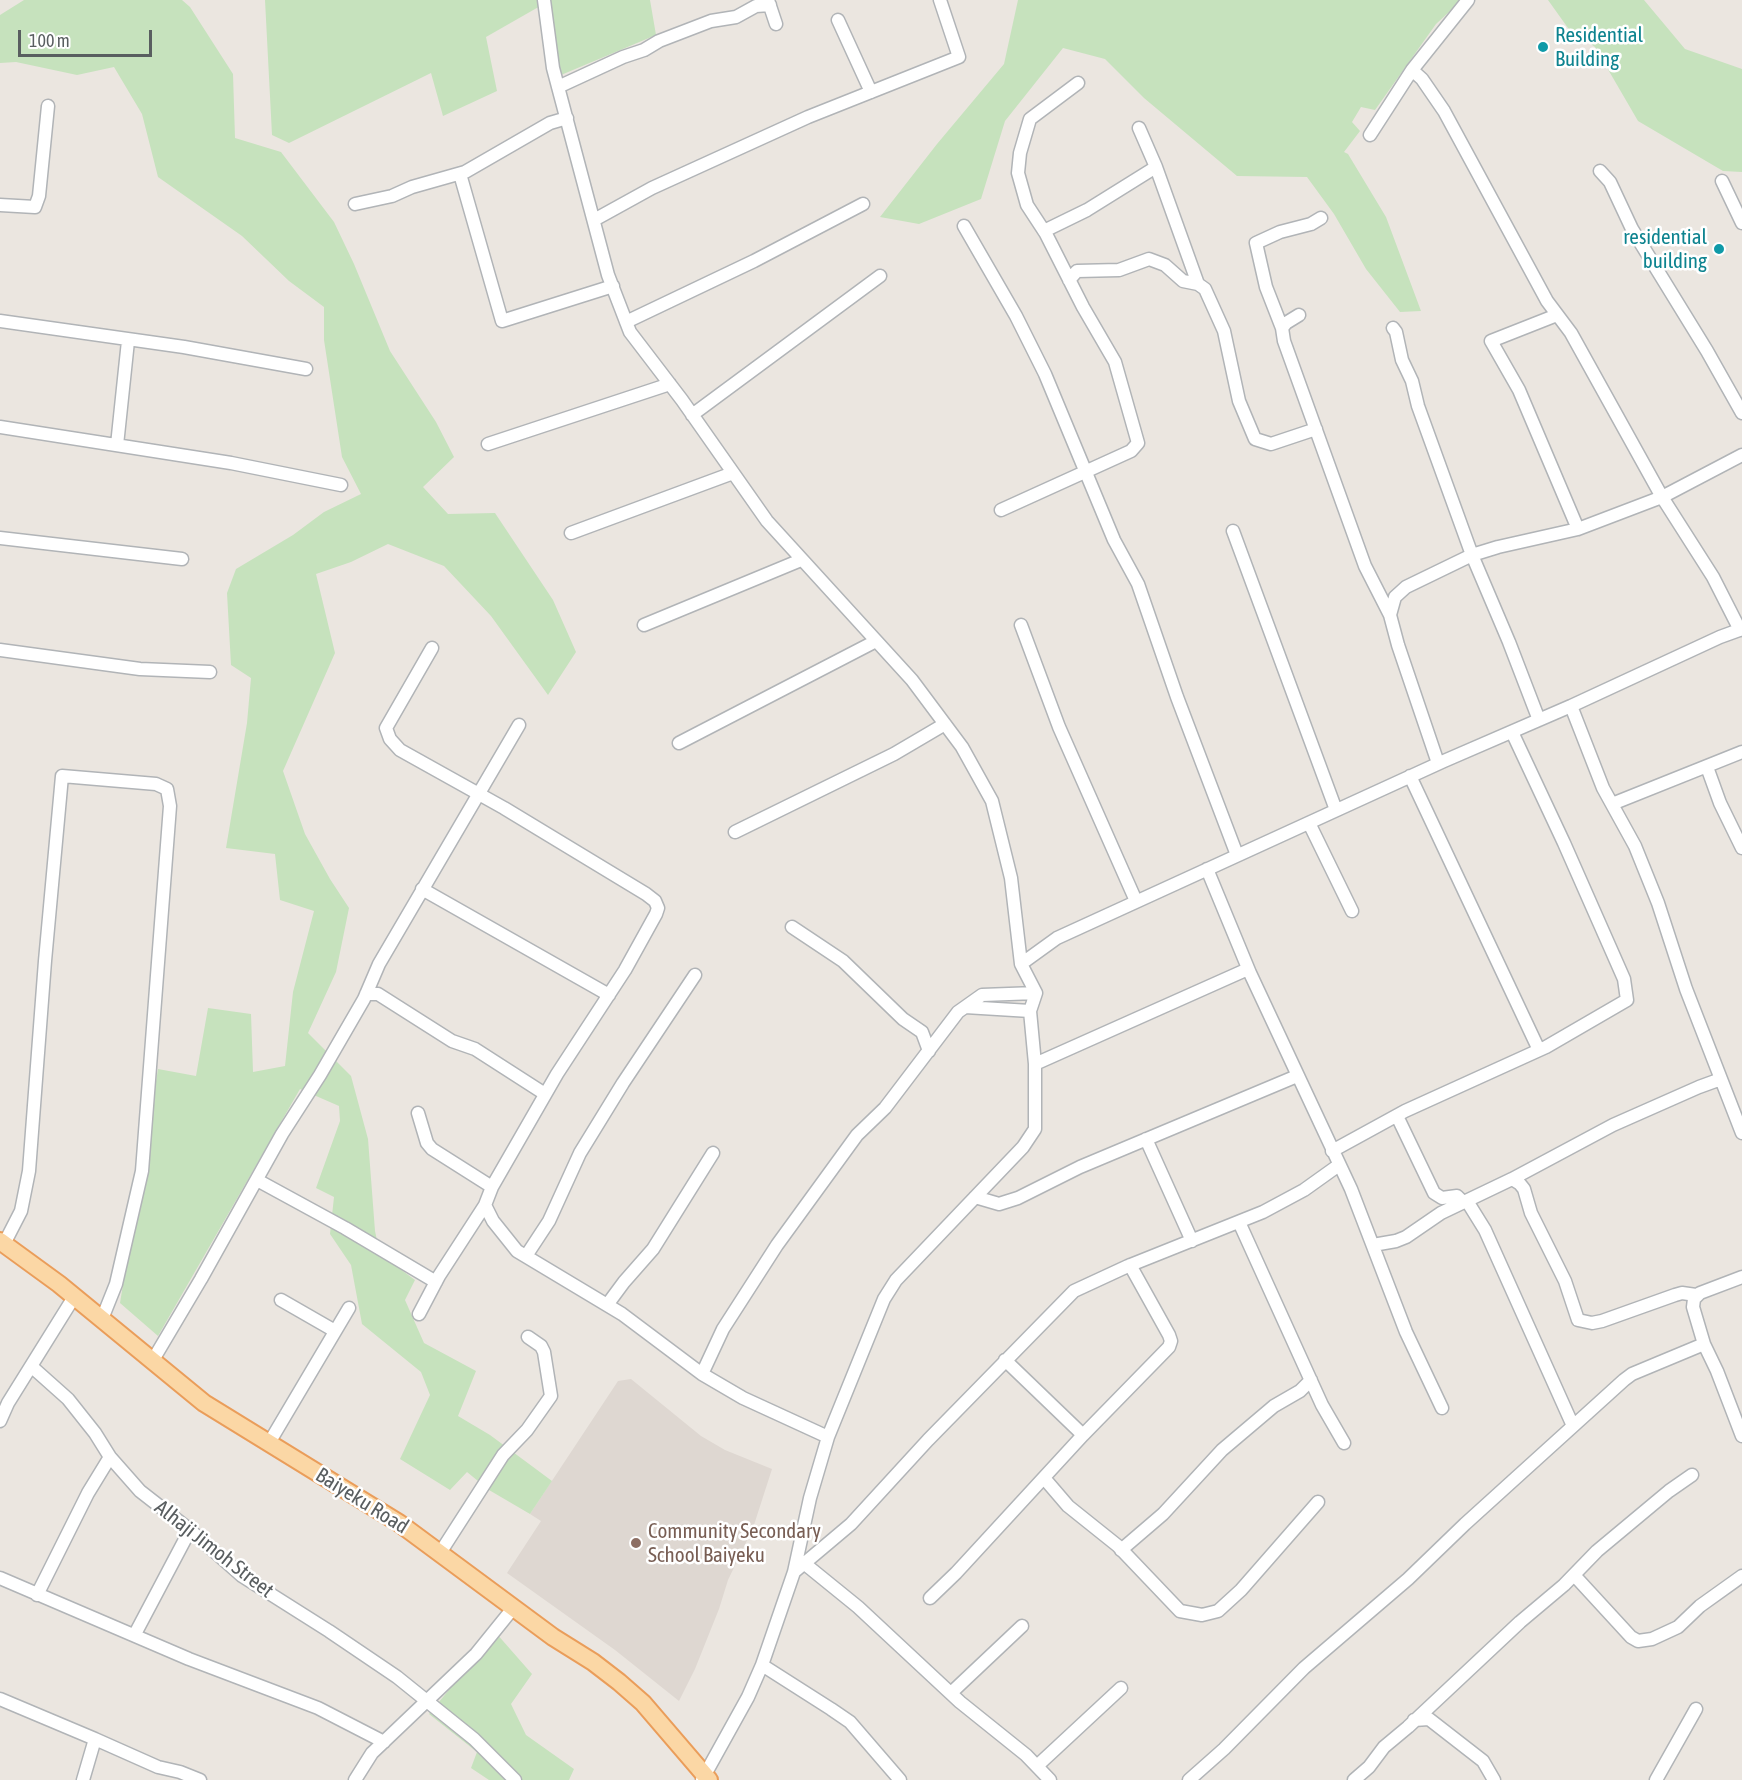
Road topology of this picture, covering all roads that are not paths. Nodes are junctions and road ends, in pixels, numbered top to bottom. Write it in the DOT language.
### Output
graph roads {
  1 [pos="544,0"];
  2 [pos="940,0"];
  3 [pos="1468,0"];
  4 [pos="769,2"];
  5 [pos="838,20"];
  6 [pos="776,24"];
  7 [pos="1412,70"];
  8 [pos="1078,83"];
  9 [pos="558,87"];
  10 [pos="871,92"];
  11 [pos="48,106"];
  12 [pos="567,118"];
  13 [pos="1139,128"];
  14 [pos="1370,135"];
  15 [pos="1156,166"];
  16 [pos="1600,171"];
  17 [pos="460,174"];
  18 [pos="1722,181"];
  19 [pos="355,204"];
  20 [pos="863,204"];
  21 [pos="0,205"];
  22 [pos="1321,218"];
  23 [pos="594,220"];
  24 [pos="1742,223"];
  25 [pos="964,226"];
  26 [pos="1044,231"];
  27 [pos="880,276"];
  28 [pos="1069,279"];
  29 [pos="1198,284"];
  30 [pos="613,286"];
  31 [pos="1299,315"];
  32 [pos="1557,315"];
  33 [pos="0,321"];
  34 [pos="626,322"];
  35 [pos="1282,328"];
  36 [pos="1393,328"];
  37 [pos="128,341"];
  38 [pos="306,369"];
  39 [pos="670,384"];
  40 [pos="1742,413"];
  41 [pos="692,415"];
  42 [pos="0,427"];
  43 [pos="1316,429"];
  44 [pos="488,444"];
  45 [pos="117,445"];
  46 [pos="1742,455"];
  47 [pos="1086,470"];
  48 [pos="733,473"];
  49 [pos="341,485"];
  50 [pos="1662,497"];
  51 [pos="1001,510"];
  52 [pos="1578,529"];
  53 [pos="1233,531"];
  54 [pos="571,533"];
  55 [pos="0,538"];
  56 [pos="1472,555"];
  57 [pos="183,559"];
  58 [pos="801,560"];
  59 [pos="1390,615"];
  60 [pos="644,625"];
  61 [pos="1021,626"];
  62 [pos="1741,629"];
  63 [pos="876,641"];
  64 [pos="432,648"];
  65 [pos="0,650"];
  66 [pos="210,672"];
  67 [pos="1570,706"];
  68 [pos="1539,720"];
  69 [pos="945,724"];
  70 [pos="519,725"];
  71 [pos="1512,732"];
  72 [pos="679,743"];
  73 [pos="1742,752"];
  74 [pos="1438,764"];
  75 [pos="1707,767"];
  76 [pos="1410,776"];
  77 [pos="475,798"];
  78 [pos="1612,804"];
  79 [pos="1336,810"];
  80 [pos="1309,823"];
  81 [pos="735,832"];
  82 [pos="1742,848"];
  83 [pos="1237,855"];
  84 [pos="1207,869"];
  85 [pos="422,889"];
  86 [pos="1136,901"];
  87 [pos="1352,911"];
  88 [pos="792,927"];
  89 [pos="1021,964"];
  90 [pos="1248,969"];
  91 [pos="695,975"];
  92 [pos="1035,993"];
  93 [pos="372,994"];
  94 [pos="609,994"];
  95 [pos="965,1007"];
  96 [pos="1030,1011"];
  97 [pos="922,1032"];
  98 [pos="942,1033"];
  99 [pos="1539,1050"];
  100 [pos="929,1051"];
  101 [pos="1035,1064"];
  102 [pos="1297,1076"];
  103 [pos="1721,1080"];
  104 [pos="545,1094"];
  105 [pos="1739,1112"];
  106 [pos="418,1113"];
  107 [pos="1397,1116"];
  108 [pos="1742,1133"];
  109 [pos="1146,1139"];
  110 [pos="1332,1151"];
  111 [pos="713,1153"];
  112 [pos="1339,1165"];
  113 [pos="1512,1179"];
  114 [pos="257,1180"];
  115 [pos="492,1187"];
  116 [pos="975,1197"];
  117 [pos="1465,1202"];
  118 [pos="485,1205"];
  119 [pos="1239,1222"];
  120 [pos="1192,1241"];
  121 [pos="2,1242"];
  122 [pos="1373,1245"];
  123 [pos="526,1256"];
  124 [pos="1130,1265"];
  125 [pos="1742,1277"];
  126 [pos="436,1282"];
  127 [pos="1696,1295"];
  128 [pos="74,1297"];
  129 [pos="281,1300"];
  130 [pos="607,1305"];
  131 [pos="349,1308"];
  132 [pos="420,1314"];
  133 [pos="102,1319"];
  134 [pos="335,1331"];
  135 [pos="528,1337"];
  136 [pos="1704,1344"];
  137 [pos="153,1360"];
  138 [pos="1005,1360"];
  139 [pos="31,1366"];
  140 [pos="702,1374"];
  141 [pos="1311,1380"];
  142 [pos="1300,1392"];
  143 [pos="1318,1395"];
  144 [pos="4,1402"];
  145 [pos="1442,1408"];
  146 [pos="0,1421"];
  147 [pos="1573,1426"];
  148 [pos="1083,1435"];
  149 [pos="1742,1436"];
  150 [pos="828,1437"];
  151 [pos="269,1443"];
  152 [pos="1344,1443"];
  153 [pos="110,1457"];
  154 [pos="1692,1475"];
  155 [pos="1044,1478"];
  156 [pos="1318,1502"];
  157 [pos="190,1530"];
  158 [pos="801,1546"];
  159 [pos="1121,1550"];
  160 [pos="440,1553"];
  161 [pos="819,1553"];
  162 [pos="805,1564"];
  163 [pos="794,1572"];
  164 [pos="1574,1575"];
  165 [pos="1742,1576"];
  166 [pos="0,1578"];
  167 [pos="38,1595"];
  168 [pos="930,1598"];
  169 [pos="514,1607"];
  170 [pos="1022,1626"];
  171 [pos="135,1635"];
  172 [pos="762,1665"];
  173 [pos="1121,1688"];
  174 [pos="951,1693"];
  175 [pos="0,1699"];
  176 [pos="427,1701"];
  177 [pos="1695,1709"];
  178 [pos="1428,1713"];
  179 [pos="95,1739"];
  180 [pos="384,1742"];
  181 [pos="1037,1766"];
  182 [pos="705,1778"];
  183 [pos="195,1779"];
  184 [pos="83,1780"];
  185 [pos="356,1780"];
  186 [pos="514,1780"];
  187 [pos="900,1780"];
  188 [pos="1050,1780"];
  189 [pos="1189,1780"];
  190 [pos="1354,1780"];
  191 [pos="1494,1780"];
  192 [pos="1656,1780"];
  1 -- 9 [label="street"];
  2 -- 10 [label="street"];
  3 -- 7 [label="street"];
  4 -- 6 [label="street"];
  4 -- 9 [label="street"];
  5 -- 10 [label="street"];
  7 -- 14 [label="street"];
  7 -- 32 [label="street"];
  8 -- 26 [label="street"];
  9 -- 12 [label="street"];
  10 -- 23 [label="street"];
  11 -- 21 [label="street"];
  12 -- 17 [label="street"];
  12 -- 23 [label="street"];
  13 -- 15 [label="street"];
  15 -- 26 [label="street"];
  15 -- 29 [label="street"];
  16 -- 40 [label="street"];
  17 -- 19 [label="street"];
  17 -- 30 [label="street"];
  18 -- 24 [label="street"];
  20 -- 34 [label="street"];
  22 -- 35 [label="street"];
  23 -- 30 [label="street"];
  25 -- 47 [label="street"];
  26 -- 28 [label="street"];
  27 -- 41 [label="street"];
  28 -- 29 [label="street"];
  28 -- 47 [label="street"];
  29 -- 43 [label="street"];
  30 -- 34 [label="street"];
  31 -- 35 [label="street"];
  32 -- 50 [label="street"];
  32 -- 52 [label="street"];
  33 -- 37 [label="street"];
  34 -- 39 [label="street"];
  35 -- 43 [label="street"];
  36 -- 56 [label="street"];
  37 -- 38 [label="street"];
  37 -- 45 [label="street"];
  39 -- 41 [label="street"];
  39 -- 44 [label="street"];
  41 -- 48 [label="street"];
  42 -- 45 [label="street"];
  43 -- 59 [label="street"];
  45 -- 49 [label="street"];
  46 -- 50 [label="street"];
  47 -- 51 [label="street"];
  47 -- 83 [label="street"];
  48 -- 54 [label="street"];
  48 -- 58 [label="street"];
  50 -- 52 [label="street"];
  50 -- 62 [label="street"];
  52 -- 56 [label="street"];
  53 -- 79 [label="street"];
  55 -- 57 [label="street"];
  56 -- 59 [label="street"];
  56 -- 68 [label="street"];
  58 -- 60 [label="street"];
  58 -- 63 [label="street"];
  59 -- 74 [label="street"];
  61 -- 86 [label="street"];
  62 -- 67 [label="street"];
  63 -- 69 [label="street"];
  63 -- 72 [label="street"];
  64 -- 77 [label="street"];
  65 -- 66 [label="street"];
  67 -- 68 [label="street"];
  67 -- 78 [label="street"];
  68 -- 71 [label="street"];
  69 -- 81 [label="street"];
  69 -- 89 [label="street"];
  70 -- 77 [label="street"];
  71 -- 74 [label="street"];
  71 -- 99 [label="street"];
  73 -- 75 [label="street"];
  74 -- 76 [label="street"];
  75 -- 78 [label="street"];
  75 -- 82 [label="street"];
  76 -- 79 [label="street"];
  76 -- 99 [label="street"];
  77 -- 85 [label="street"];
  77 -- 94 [label="street"];
  78 -- 103 [label="street"];
  79 -- 80 [label="street"];
  80 -- 83 [label="street"];
  80 -- 87 [label="street"];
  83 -- 84 [label="street"];
  84 -- 86 [label="street"];
  84 -- 90 [label="street"];
  85 -- 93 [label="street"];
  85 -- 94 [label="street"];
  86 -- 89 [label="street"];
  88 -- 97 [label="street"];
  89 -- 92 [label="street"];
  90 -- 101 [label="street"];
  90 -- 102 [label="street"];
  91 -- 123 [label="street"];
  92 -- 95 [label="street"];
  92 -- 96 [label="street"];
  93 -- 104 [label="street"];
  93 -- 114 [label="street"];
  94 -- 104 [label="street"];
  95 -- 96 [label="street"];
  95 -- 98 [label="street"];
  96 -- 101 [label="street"];
  97 -- 98 [label="street"];
  97 -- 100 [label="street"];
  98 -- 100 [label="street"];
  99 -- 107 [label="street"];
  100 -- 140 [label="street"];
  101 -- 116 [label="street"];
  102 -- 109 [label="street"];
  102 -- 110 [label="street"];
  103 -- 105 [label="street"];
  103 -- 113 [label="street"];
  104 -- 115 [label="street"];
  105 -- 108 [label="street"];
  106 -- 115 [label="street"];
  107 -- 110 [label="street"];
  107 -- 117 [label="street"];
  109 -- 116 [label="street"];
  109 -- 120 [label="street"];
  110 -- 112 [label="street"];
  111 -- 130 [label="street"];
  112 -- 119 [label="street"];
  112 -- 122 [label="street"];
  113 -- 117 [label="street"];
  113 -- 127 [label="street"];
  114 -- 126 [label="street"];
  114 -- 137 [label="street"];
  115 -- 118 [label="street"];
  116 -- 150 [label="street"];
  117 -- 122 [label="street"];
  117 -- 147 [label="street"];
  118 -- 123 [label="street"];
  118 -- 126 [label="street"];
  119 -- 120 [label="street"];
  119 -- 141 [label="street"];
  120 -- 124 [label="street"];
  121 -- 128 [label="main road, Baiyeku Road"];
  121 -- 133 [label="street"];
  122 -- 145 [label="street"];
  123 -- 130 [label="street"];
  124 -- 138 [label="street"];
  124 -- 148 [label="street"];
  125 -- 127 [label="street"];
  126 -- 132 [label="street"];
  127 -- 136 [label="street"];
  128 -- 133 [label="main road, Baiyeku Road"];
  128 -- 139 [label="street"];
  129 -- 134 [label="street"];
  130 -- 140 [label="street"];
  131 -- 134 [label="street"];
  133 -- 137 [label="main road, Baiyeku Road"];
  134 -- 151 [label="street"];
  135 -- 160 [label="street"];
  136 -- 147 [label="street"];
  136 -- 149 [label="street"];
  137 -- 151 [label="main road, Baiyeku Road"];
  138 -- 148 [label="street"];
  138 -- 161 [label="street"];
  139 -- 144 [label="street"];
  139 -- 153 [label="street, Alhaji Jimoh Street"];
  140 -- 150 [label="street"];
  141 -- 142 [label="street"];
  141 -- 143 [label="street"];
  142 -- 143 [label="street"];
  142 -- 159 [label="street"];
  143 -- 152 [label="street"];
  144 -- 146 [label="street"];
  147 -- 189 [label="street"];
  148 -- 155 [label="street"];
  150 -- 158 [label="street"];
  151 -- 160 [label="main road, Baiyeku Road"];
  153 -- 157 [label="street, Alhaji Jimoh Street"];
  153 -- 167 [label="street"];
  154 -- 164 [label="street"];
  155 -- 159 [label="street"];
  155 -- 168 [label="street"];
  156 -- 159 [label="street"];
  157 -- 171 [label="street"];
  157 -- 176 [label="street, Alhaji Jimoh Street"];
  158 -- 161 [label="street"];
  158 -- 163 [label="street"];
  160 -- 169 [label="main road, Baiyeku Road"];
  161 -- 162 [label="street"];
  162 -- 163 [label="street"];
  162 -- 174 [label="street"];
  163 -- 172 [label="street"];
  164 -- 165 [label="street"];
  164 -- 178 [label="street"];
  166 -- 167 [label="street"];
  167 -- 171 [label="street"];
  169 -- 176 [label="street"];
  169 -- 182 [label="main road, Baiyeku Road"];
  170 -- 174 [label="street"];
  171 -- 180 [label="street"];
  172 -- 182 [label="street"];
  172 -- 187 [label="street"];
  173 -- 181 [label="street"];
  174 -- 181 [label="street"];
  175 -- 179 [label="street"];
  176 -- 180 [label="street"];
  176 -- 186 [label="street, Alhaji Jimoh Street"];
  177 -- 192 [label="street"];
  178 -- 190 [label="street"];
  178 -- 191 [label="street"];
  179 -- 183 [label="street"];
  179 -- 184 [label="street"];
  180 -- 185 [label="street"];
  181 -- 188 [label="street"];
}
